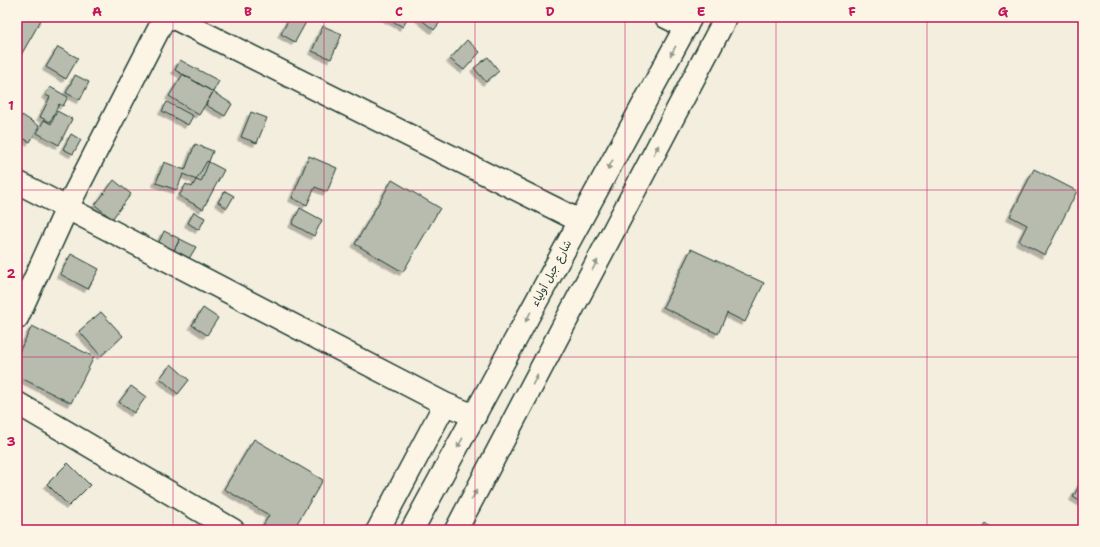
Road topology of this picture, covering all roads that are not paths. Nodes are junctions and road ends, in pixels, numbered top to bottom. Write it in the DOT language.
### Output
graph roads {
  1 [pos="165,17"];
  2 [pos="172,17"];
  3 [pos="666,17"];
  4 [pos="726,17"];
  5 [pos="688,22"];
  6 [pos="17,182"];
  7 [pos="66,208"];
  8 [pos="580,221"];
  9 [pos="17,318"];
  10 [pos="17,403"];
  11 [pos="445,404"];
  12 [pos="475,416"];
  13 [pos="233,530"];
  14 [pos="378,530"];
  15 [pos="412,530"];
  16 [pos="456,530"];
  1 -- 7 [label="street"];
  2 -- 8 [label="street"];
  3 -- 5 [label="street"];
  16 -- 4 [label="street, one-way"];
  5 -- 8 [label="street, شارع جبل أولياء, one-way"];
  6 -- 7 [label="street"];
  7 -- 9 [label="street"];
  7 -- 11 [label="street"];
  8 -- 12 [label="street, شارع جبل أولياء, one-way"];
  10 -- 13 [label="street"];
  11 -- 12 [label="street"];
  11 -- 14 [label="street"];
  12 -- 15 [label="street, شارع جبل أولياء, one-way"];
}
